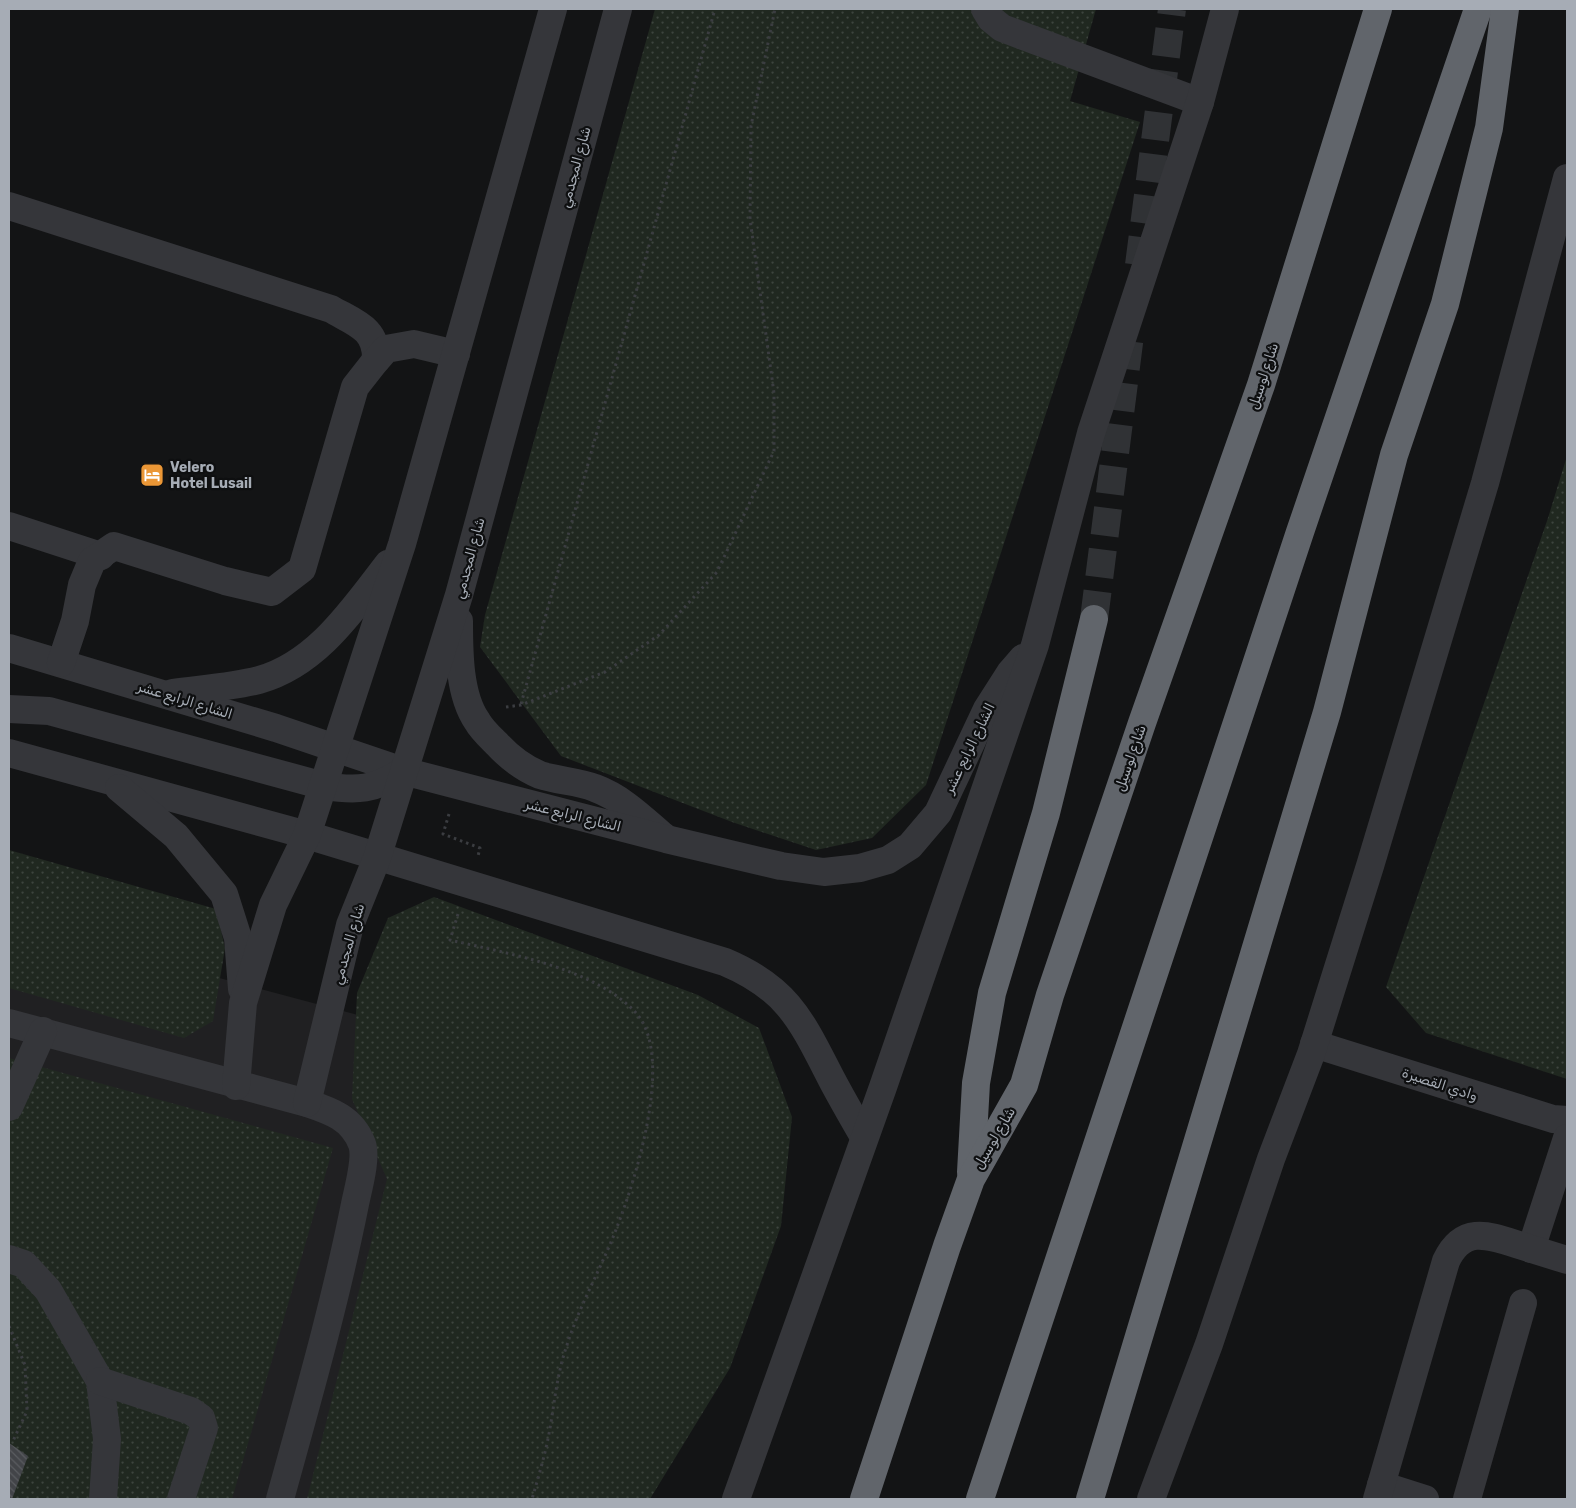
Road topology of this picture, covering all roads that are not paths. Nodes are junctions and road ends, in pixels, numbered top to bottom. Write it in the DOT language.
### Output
graph roads {
  1 [pos="553,9"];
  2 [pos="618,9"];
  3 [pos="985,9"];
  4 [pos="1225,9"];
  5 [pos="1378,9"];
  6 [pos="1478,9"];
  7 [pos="1505,9"];
  8 [pos="1200,102"];
  9 [pos="1567,178"];
  10 [pos="9,206"];
  11 [pos="456,354"];
  12 [pos="376,360"];
  13 [pos="9,526"];
  14 [pos="402,544"];
  15 [pos="101,556"];
  16 [pos="459,594"];
  17 [pos="1094,619"];
  18 [pos="1035,645"];
  19 [pos="9,648"];
  20 [pos="61,663"];
  21 [pos="166,694"];
  22 [pos="9,709"];
  23 [pos="336,747"];
  24 [pos="9,753"];
  25 [pos="403,771"];
  26 [pos="112,782"];
  27 [pos="324,786"];
  28 [pos="308,835"];
  29 [pos="666,839"];
  30 [pos="377,858"];
  31 [pos="243,1003"];
  32 [pos="9,1023"];
  33 [pos="43,1031"];
  34 [pos="1314,1044"];
  35 [pos="236,1086"];
  36 [pos="307,1103"];
  37 [pos="9,1107"];
  38 [pos="1567,1120"];
  39 [pos="864,1136"];
  40 [pos="1567,1138"];
  41 [pos="971,1179"];
  42 [pos="1531,1249"];
  43 [pos="9,1259"];
  44 [pos="1567,1260"];
  45 [pos="1523,1302"];
  46 [pos="100,1381"];
  47 [pos="1379,1492"];
  48 [pos="103,1499"];
  49 [pos="181,1499"];
  50 [pos="280,1499"];
  51 [pos="736,1499"];
  52 [pos="864,1499"];
  53 [pos="980,1499"];
  54 [pos="1090,1499"];
  55 [pos="1151,1499"];
  56 [pos="1425,1499"];
  57 [pos="1467,1499"];
  1 -- 11 [label="street"];
  2 -- 16 [label="street, شارع المجدمي"];
  3 -- 8 [label="street"];
  4 -- 8 [label="street"];
  5 -- 41 [label="highway, شارع لوسيل"];
  6 -- 53 [label="highway"];
  7 -- 54 [label="highway"];
  8 -- 18 [label="street"];
  9 -- 34 [label="street"];
  10 -- 12 [label="street"];
  11 -- 12 [label="street"];
  11 -- 14 [label="street"];
  12 -- 15 [label="street"];
  13 -- 15 [label="street"];
  14 -- 21 [label="street"];
  14 -- 23 [label="street"];
  15 -- 20 [label="street"];
  16 -- 25 [label="street, شارع المجدمي"];
  16 -- 29 [label="street"];
  17 -- 41 [label="highway"];
  18 -- 29 [label="street, الشارع الرابع عشر"];
  18 -- 39 [label="street"];
  19 -- 20 [label="street, الشارع الرابع عشر"];
  20 -- 21 [label="street, الشارع الرابع عشر"];
  21 -- 23 [label="street, الشارع الرابع عشر"];
  22 -- 27 [label="street"];
  23 -- 25 [label="street, الشارع الرابع عشر"];
  23 -- 27 [label="street"];
  24 -- 26 [label="street"];
  25 -- 27 [label="street"];
  25 -- 29 [label="street, الشارع الرابع عشر"];
  25 -- 30 [label="street, شارع المجدمي"];
  26 -- 28 [label="street"];
  26 -- 31 [label="street"];
  27 -- 28 [label="street"];
  28 -- 30 [label="street"];
  28 -- 31 [label="street"];
  30 -- 36 [label="street, شارع المجدمي"];
  30 -- 39 [label="street"];
  31 -- 35 [label="street"];
  32 -- 33 [label="street"];
  33 -- 35 [label="street"];
  33 -- 37 [label="street"];
  34 -- 38 [label="street, وادي القصيرة"];
  34 -- 55 [label="street"];
  35 -- 36 [label="street"];
  36 -- 50 [label="street"];
  39 -- 51 [label="street"];
  40 -- 42 [label="street"];
  41 -- 52 [label="highway, شارع لوسيل"];
  42 -- 44 [label="street"];
  42 -- 47 [label="street"];
  43 -- 46 [label="street"];
  45 -- 57 [label="street"];
  46 -- 48 [label="street"];
  46 -- 49 [label="street"];
  47 -- 56 [label="street"];
}
